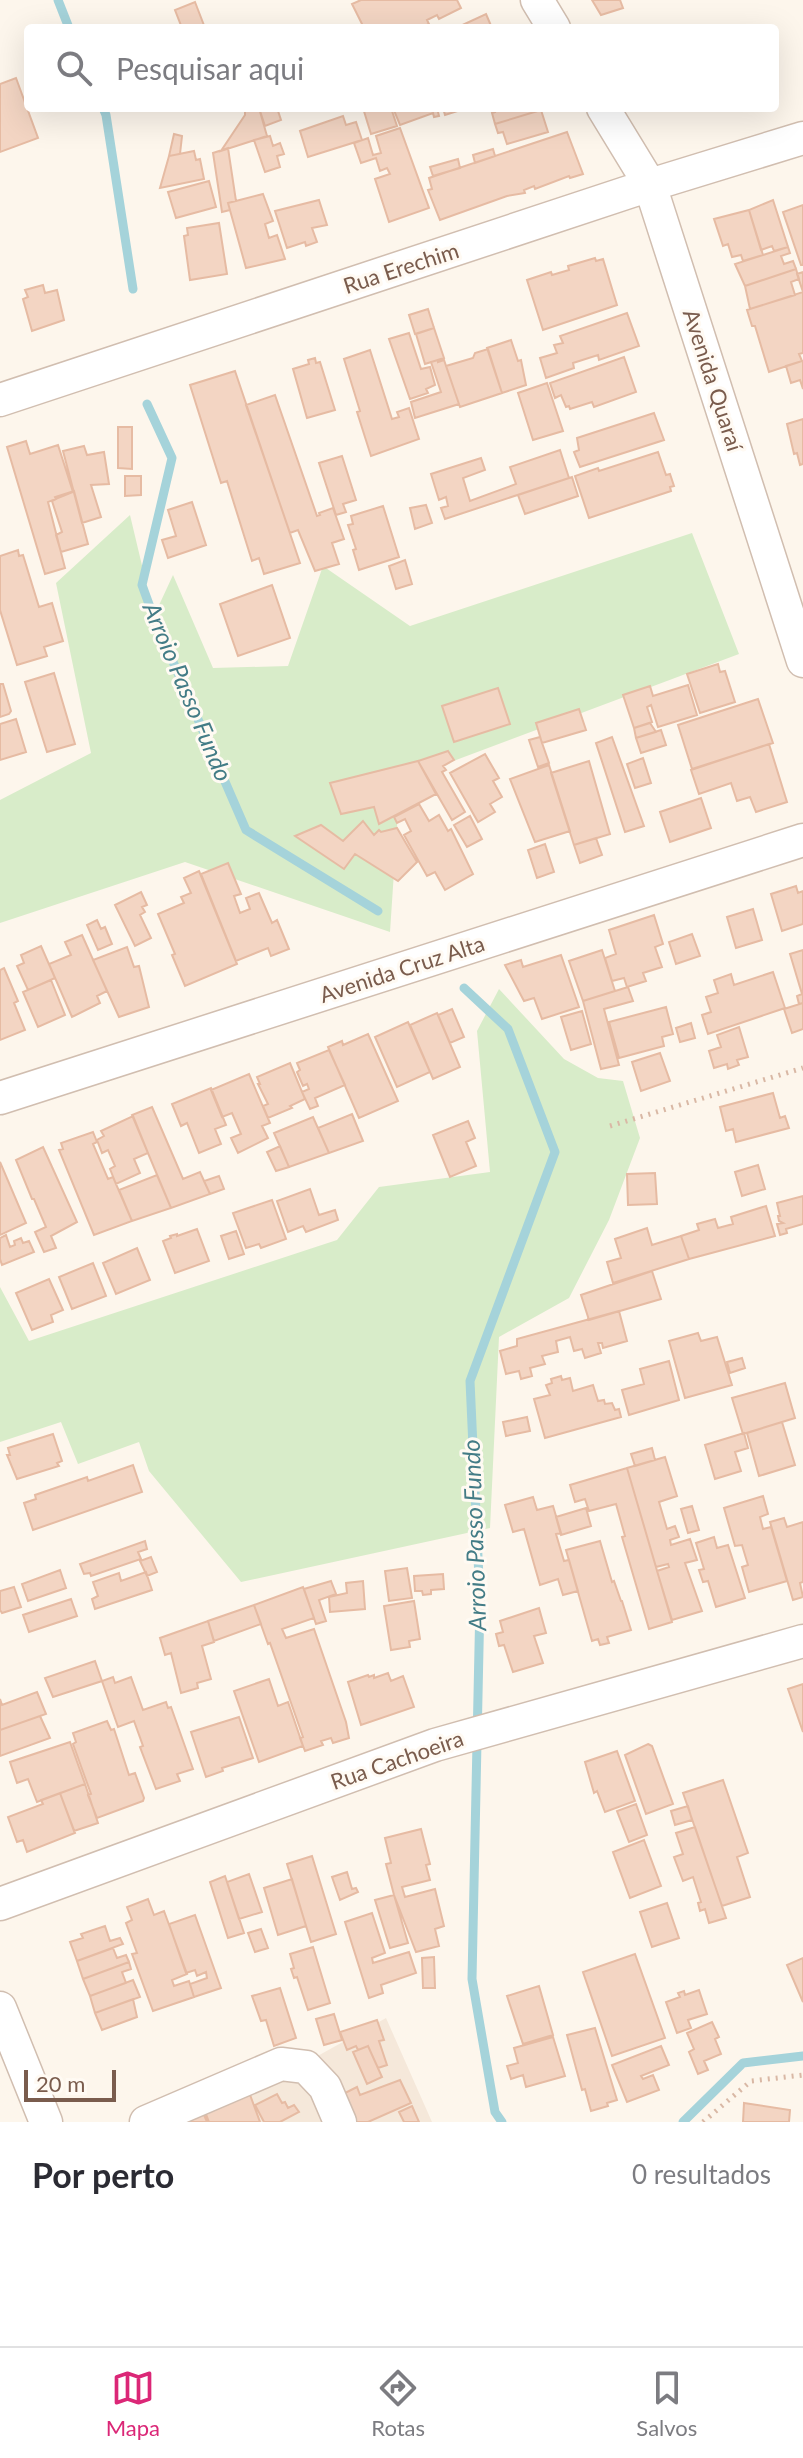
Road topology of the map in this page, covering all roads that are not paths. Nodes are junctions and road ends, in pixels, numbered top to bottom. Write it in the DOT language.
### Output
graph roads {
  1 [pos="537,0"];
  2 [pos="552,24"];
  3 [pos="605,112"];
  4 [pos="803,138"];
  5 [pos="650,185"];
  6 [pos="0,400"];
  7 [pos="803,661"];
  8 [pos="803,840"];
  9 [pos="0,1098"];
  10 [pos="803,1641"];
  11 [pos="0,1904"];
  12 [pos="0,2008"];
  13 [pos="46,2122"];
  14 [pos="146,2122"];
  15 [pos="340,2122"];
  1 -- 2 [label="street"];
  3 -- 5 [label="street, Avenida Quaraí"];
  4 -- 5 [label="street, Rua Erechim"];
  5 -- 6 [label="street, Rua Erechim"];
  5 -- 7 [label="street, Avenida Quaraí"];
  8 -- 9 [label="street, Avenida Cruz Alta"];
  10 -- 11 [label="street, Rua Cachoeira"];
  12 -- 13 [label="street"];
  14 -- 15 [label="street"];
}
